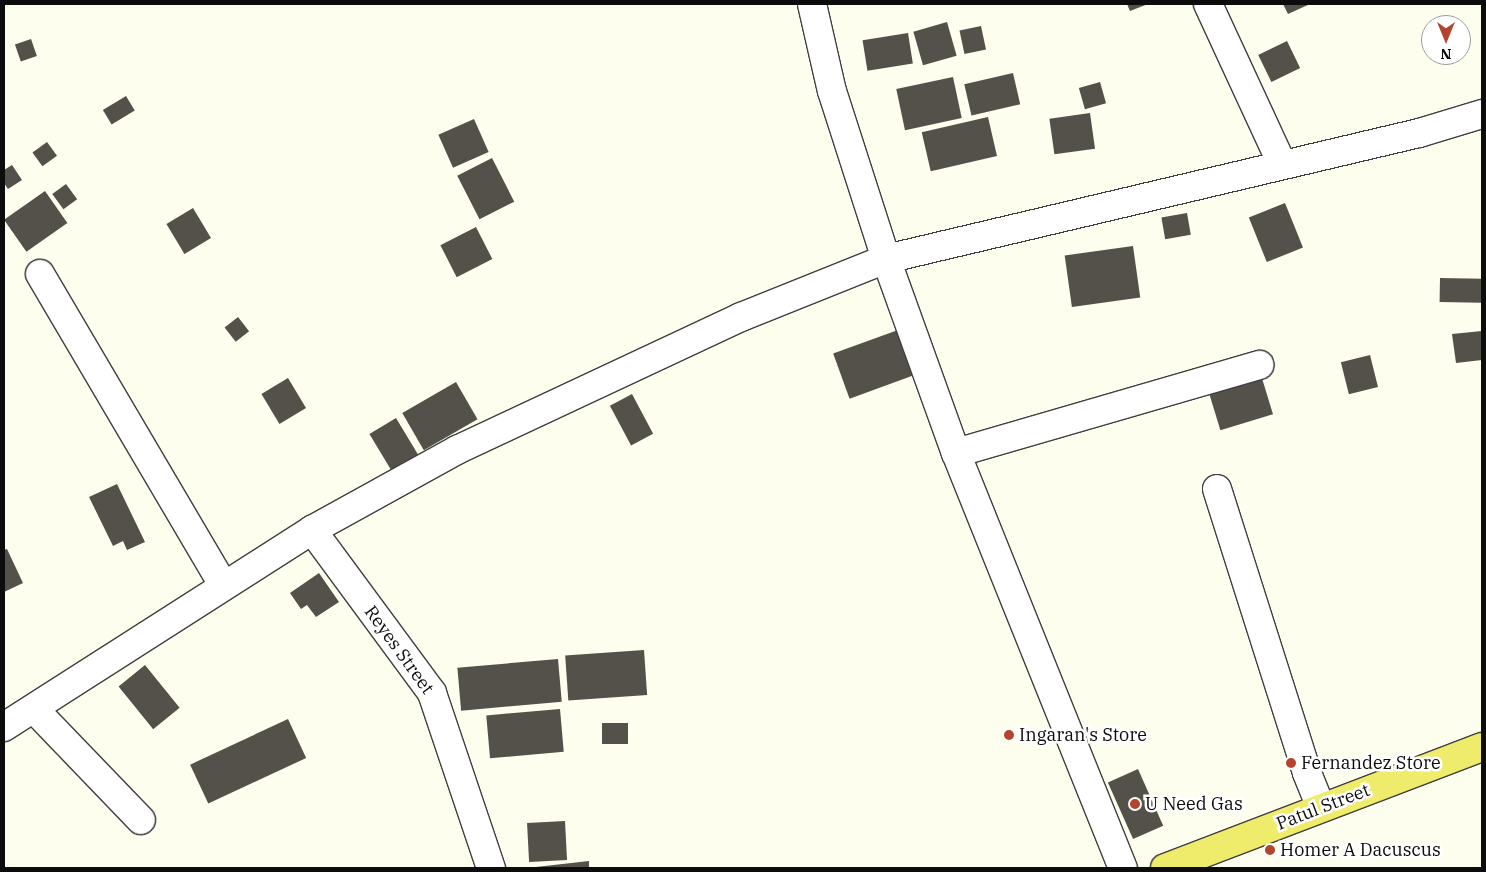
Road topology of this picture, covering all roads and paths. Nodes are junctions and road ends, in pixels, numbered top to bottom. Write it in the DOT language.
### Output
graph roads {
  1 [pos="812,4"];
  2 [pos="1208,4"];
  3 [pos="1482,114"];
  4 [pos="1282,164"];
  5 [pos="886,259"];
  6 [pos="40,274"];
  7 [pos="1259,364"];
  8 [pos="956,453"];
  9 [pos="1217,490"];
  10 [pos="312,530"];
  11 [pos="223,585"];
  12 [pos="34,708"];
  13 [pos="4,727"];
  14 [pos="1482,747"];
  15 [pos="1320,807"];
  16 [pos="141,820"];
  17 [pos="491,868"];
  18 [pos="1123,868"];
  19 [pos="1165,868"];
  1 -- 5 [label="street"];
  2 -- 4 [label="street"];
  3 -- 4 [label="street"];
  4 -- 5 [label="street"];
  5 -- 8 [label="street"];
  5 -- 10 [label="street"];
  6 -- 11 [label="street"];
  7 -- 8 [label="street"];
  8 -- 18 [label="street"];
  9 -- 15 [label="street"];
  10 -- 11 [label="street"];
  10 -- 17 [label="street, Reyes Street"];
  11 -- 12 [label="street"];
  12 -- 13 [label="street"];
  12 -- 16 [label="street"];
  14 -- 15 [label="main road, Patul Street"];
  15 -- 19 [label="main road, Patul Street"];
}
